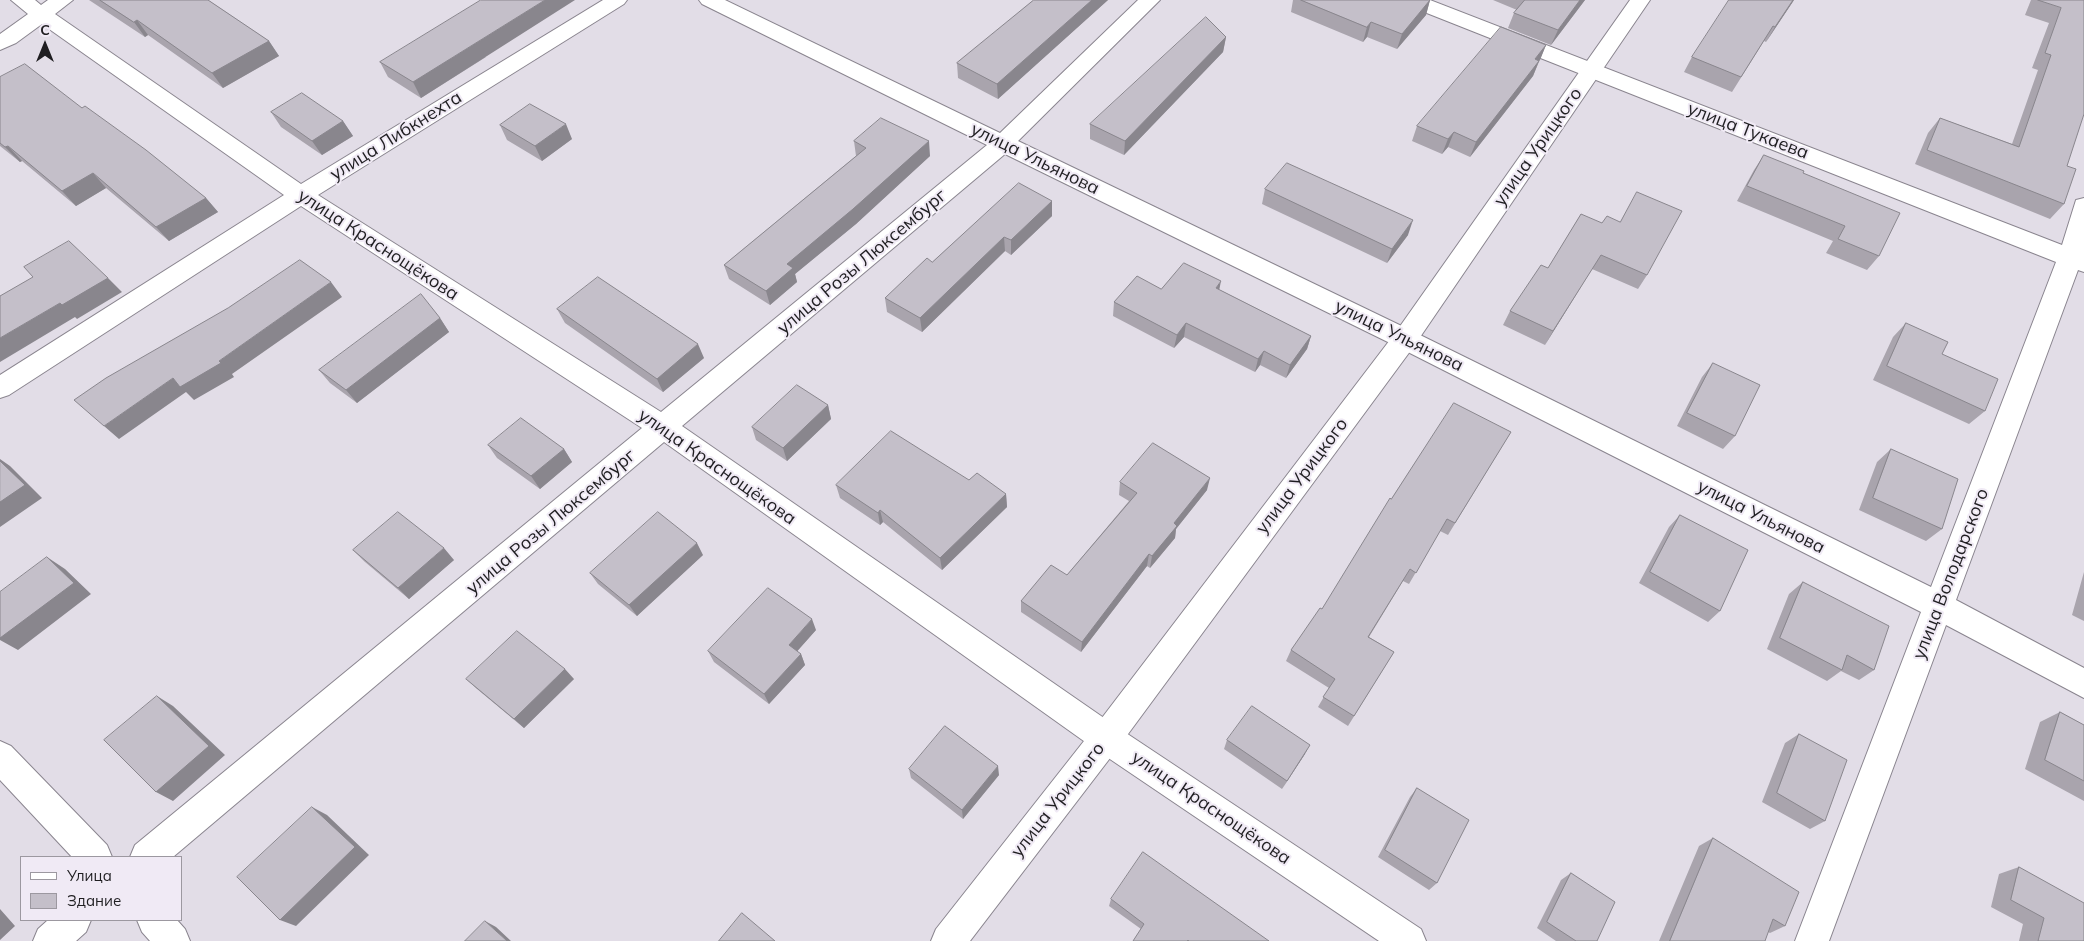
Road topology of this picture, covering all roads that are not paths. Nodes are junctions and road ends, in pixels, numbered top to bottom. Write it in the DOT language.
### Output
graph roads {
  1 [pos="617,0"];
  2 [pos="708,0"];
  3 [pos="1150,0"];
  4 [pos="1411,0"];
  5 [pos="1640,0"];
  6 [pos="41,4"];
  7 [pos="0,43"];
  8 [pos="1591,70"];
  9 [pos="1003,143"];
  10 [pos="301,195"];
  11 [pos="2084,206"];
  12 [pos="2077,261"];
  13 [pos="1405,339"];
  14 [pos="0,388"];
  15 [pos="664,428"];
  16 [pos="1939,606"];
  17 [pos="2084,684"];
  18 [pos="1106,738"];
  19 [pos="0,757"];
  20 [pos="94,856"];
  21 [pos="148,856"];
  22 [pos="73,921"];
  23 [pos="155,921"];
  24 [pos="50,941"];
  25 [pos="173,941"];
  26 [pos="948,941"];
  27 [pos="1408,941"];
  28 [pos="1812,941"];
  1 -- 10 [label="street, улица Либкнехта"];
  2 -- 9 [label="street, улица Ульянова"];
  3 -- 9 [label="street, улица Розы Люксембург"];
  4 -- 8 [label="street, улица Тукаева"];
  5 -- 8 [label="street, улица Урицкого"];
  6 -- 7 [label="street"];
  6 -- 10 [label="street, улица Краснощёкова"];
  8 -- 12 [label="street, улица Тукаева"];
  8 -- 13 [label="street, улица Урицкого"];
  9 -- 13 [label="street, улица Ульянова"];
  9 -- 15 [label="street, улица Розы Люксембург"];
  10 -- 14 [label="street, улица Либкнехта"];
  10 -- 15 [label="street, улица Краснощёкова"];
  11 -- 12 [label="street, улица Володарского"];
  12 -- 16 [label="street, улица Володарского"];
  13 -- 16 [label="street, улица Ульянова"];
  13 -- 18 [label="street, улица Урицкого"];
  15 -- 18 [label="street, улица Краснощёкова"];
  15 -- 21 [label="street, улица Розы Люксембург"];
  16 -- 17 [label="street, улица Ульянова"];
  16 -- 28 [label="street, улица Володарского"];
  18 -- 26 [label="street, улица Урицкого"];
  18 -- 27 [label="street, улица Краснощёкова"];
  19 -- 20 [label="street"];
  22 -- 24 [label="street"];
  23 -- 25 [label="street"];
}
